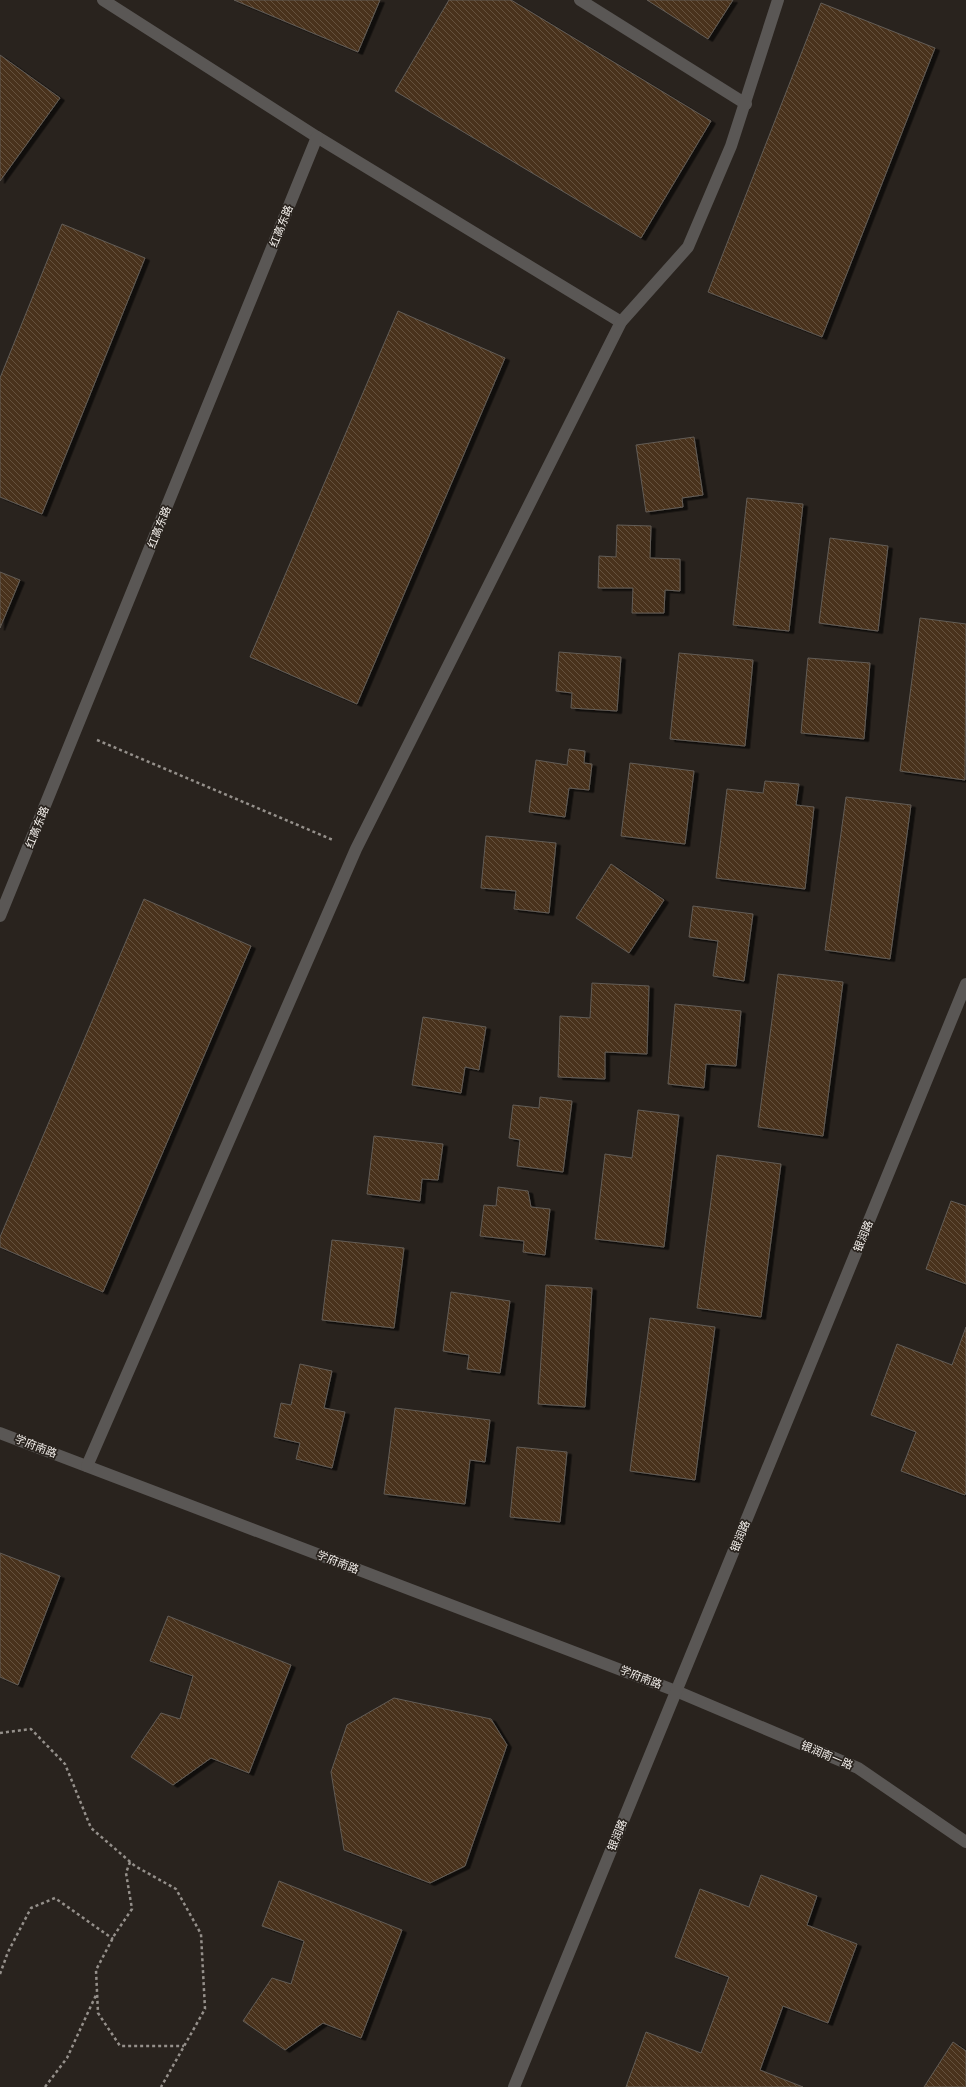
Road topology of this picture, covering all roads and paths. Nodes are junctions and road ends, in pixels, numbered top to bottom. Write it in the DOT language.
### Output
graph roads {
  1 [pos="103,0"];
  2 [pos="580,0"];
  3 [pos="778,0"];
  4 [pos="746,104"];
  5 [pos="318,137"];
  6 [pos="621,322"];
  7 [pos="76,731"];
  8 [pos="356,849"];
  9 [pos="0,916"];
  10 [pos="966,984"];
  11 [pos="0,1433"];
  12 [pos="87,1466"];
  13 [pos="676,1691"];
  14 [pos="0,1733"];
  15 [pos="966,1842"];
  16 [pos="130,1862"];
  17 [pos="113,1939"];
  18 [pos="0,1974"];
  19 [pos="97,1994"];
  20 [pos="184,2046"];
  21 [pos="45,2087"];
  22 [pos="161,2087"];
  23 [pos="514,2087"];
  1 -- 5 [label="street"];
  2 -- 4 [label="street"];
  3 -- 4 [label="street"];
  4 -- 6 [label="street"];
  5 -- 6 [label="street"];
  5 -- 7 [label="street, 红高东路"];
  6 -- 8 [label="street"];
  7 -- 8 [label="path"];
  7 -- 9 [label="street, 红高东路"];
  8 -- 12 [label="street"];
  10 -- 13 [label="street, 银润路"];
  11 -- 12 [label="street, 学府南路"];
  12 -- 13 [label="street, 学府南路"];
  13 -- 15 [label="street, 银润南一路"];
  13 -- 23 [label="street, 银润路"];
  14 -- 16 [label="path"];
  16 -- 17 [label="path"];
  16 -- 20 [label="path"];
  17 -- 18 [label="path"];
  17 -- 19 [label="path"];
  19 -- 20 [label="path"];
  19 -- 21 [label="path"];
  20 -- 22 [label="path"];
}
